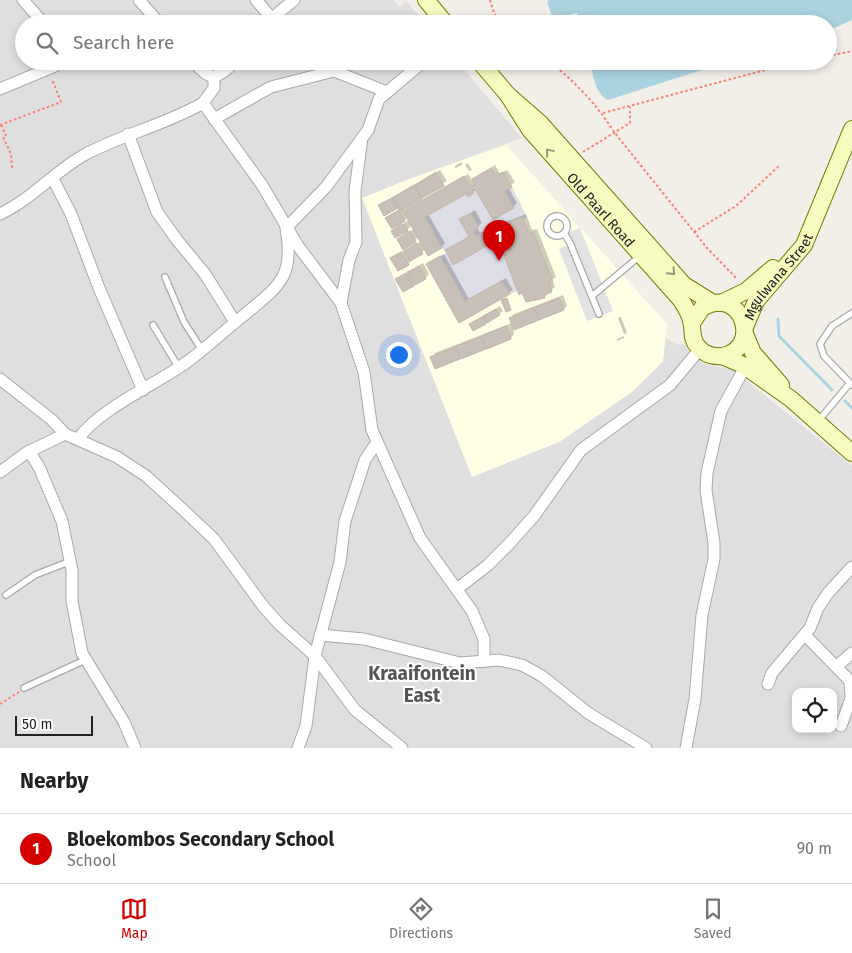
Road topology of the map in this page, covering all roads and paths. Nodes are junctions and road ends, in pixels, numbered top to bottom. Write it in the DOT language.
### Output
graph roads {
  1 [pos="23,0"];
  2 [pos="139,0"];
  3 [pos="256,0"];
  4 [pos="294,0"];
  5 [pos="426,0"];
  6 [pos="490,0"];
  7 [pos="36,15"];
  8 [pos="152,15"];
  9 [pos="267,15"];
  10 [pos="278,15"];
  11 [pos="438,15"];
  12 [pos="495,15"];
  13 [pos="852,51"];
  14 [pos="837,54"];
  15 [pos="47,70"];
  16 [pos="200,70"];
  17 [pos="226,70"];
  18 [pos="413,70"];
  19 [pos="487,70"];
  20 [pos="559,70"];
  21 [pos="766,70"];
  22 [pos="334,71"];
  23 [pos="214,77"];
  24 [pos="0,89"];
  25 [pos="387,92"];
  26 [pos="203,103"];
  27 [pos="630,107"];
  28 [pos="602,113"];
  29 [pos="214,119"];
  30 [pos="1,125"];
  31 [pos="852,129"];
  32 [pos="614,132"];
  33 [pos="128,134"];
  34 [pos="362,138"];
  35 [pos="578,155"];
  36 [pos="779,166"];
  37 [pos="12,168"];
  38 [pos="53,178"];
  39 [pos="0,214"];
  40 [pos="811,227"];
  41 [pos="286,228"];
  42 [pos="694,232"];
  43 [pos="564,233"];
  44 [pos="644,252"];
  45 [pos="165,277"];
  46 [pos="739,281"];
  47 [pos="592,296"];
  48 [pos="341,303"];
  49 [pos="717,303"];
  50 [pos="852,313"];
  51 [pos="599,314"];
  52 [pos="235,322"];
  53 [pos="692,323"];
  54 [pos="153,325"];
  55 [pos="745,330"];
  56 [pos="700,349"];
  57 [pos="202,350"];
  58 [pos="722,356"];
  59 [pos="745,367"];
  60 [pos="179,368"];
  61 [pos="0,380"];
  62 [pos="851,384"];
  63 [pos="143,390"];
  64 [pos="791,399"];
  65 [pos="817,422"];
  66 [pos="65,434"];
  67 [pos="79,438"];
  68 [pos="377,442"];
  69 [pos="29,451"];
  70 [pos="852,453"];
  71 [pos="0,472"];
  72 [pos="71,561"];
  73 [pos="852,567"];
  74 [pos="457,589"];
  75 [pos="6,595"];
  76 [pos="805,634"];
  77 [pos="320,636"];
  78 [pos="852,653"];
  79 [pos="315,656"];
  80 [pos="85,660"];
  81 [pos="484,661"];
  82 [pos="837,666"];
  83 [pos="768,684"];
  84 [pos="24,688"];
  85 [pos="0,704"];
  86 [pos="842,726"];
  87 [pos="135,748"];
  88 [pos="298,748"];
  89 [pos="402,748"];
  90 [pos="646,748"];
  91 [pos="686,748"];
  1 -- 7 [label="street"];
  2 -- 8 [label="street"];
  3 -- 9 [label="street"];
  4 -- 10 [label="street"];
  5 -- 11 [label="main road"];
  6 -- 12 [label="path"];
  13 -- 14 [label="path"];
  15 -- 24 [label="street"];
  15 -- 30 [label="path"];
  16 -- 23 [label="street"];
  17 -- 23 [label="street"];
  18 -- 25 [label="street"];
  19 -- 44 [label="main road, Old Paarl Road"];
  20 -- 28 [label="path"];
  21 -- 27 [label="path"];
  22 -- 25 [label="street"];
  22 -- 29 [label="street"];
  23 -- 26 [label="street"];
  25 -- 34 [label="street"];
  26 -- 29 [label="street"];
  26 -- 33 [label="street"];
  27 -- 28 [label="path"];
  27 -- 32 [label="path"];
  28 -- 32 [label="path"];
  29 -- 41 [label="street"];
  30 -- 37 [label="path"];
  31 -- 40 [label="main road, Mgulwana Street"];
  32 -- 35 [label="path"];
  32 -- 42 [label="path"];
  33 -- 38 [label="street"];
  33 -- 52 [label="street"];
  34 -- 41 [label="street"];
  34 -- 48 [label="street"];
  36 -- 42 [label="path"];
  38 -- 39 [label="street"];
  38 -- 63 [label="street"];
  40 -- 49 [label="main road, Mgulwana Street"];
  40 -- 55 [label="main road, Mgulwana Street"];
  41 -- 48 [label="street"];
  41 -- 52 [label="street"];
  42 -- 46 [label="path"];
  43 -- 47 [label="lane"];
  44 -- 47 [label="lane"];
  44 -- 49 [label="main road, Old Paarl Road, one-way"];
  44 -- 53 [label="main road, Old Paarl Road"];
  45 -- 57 [label="lane"];
  47 -- 51 [label="lane"];
  48 -- 68 [label="street"];
  49 -- 53 [label="main road"];
  49 -- 55 [label="main road, Old Paarl Road"];
  50 -- 62 [label="lane"];
  52 -- 57 [label="street"];
  53 -- 56 [label="main road, Old Paarl Road"];
  54 -- 60 [label="lane"];
  55 -- 58 [label="main road"];
  55 -- 64 [label="main road, Old Paarl Road"];
  56 -- 58 [label="main road, Old Paarl Road"];
  56 -- 74 [label="street"];
  57 -- 60 [label="street"];
  58 -- 59 [label="main road, Old Paarl Road"];
  59 -- 64 [label="main road, Old Paarl Road"];
  59 -- 91 [label="street"];
  60 -- 63 [label="street"];
  61 -- 66 [label="street"];
  62 -- 65 [label="lane"];
  63 -- 67 [label="street"];
  64 -- 65 [label="main road, Old Paarl Road"];
  65 -- 70 [label="main road, Old Paarl Road"];
  66 -- 67 [label="street"];
  66 -- 69 [label="street"];
  67 -- 79 [label="street"];
  68 -- 74 [label="street"];
  68 -- 77 [label="street"];
  69 -- 71 [label="street"];
  69 -- 72 [label="street"];
  72 -- 75 [label="lane"];
  72 -- 80 [label="street"];
  73 -- 76 [label="street"];
  74 -- 81 [label="street"];
  76 -- 82 [label="street"];
  76 -- 83 [label="street"];
  77 -- 79 [label="street"];
  77 -- 81 [label="street"];
  78 -- 82 [label="street"];
  79 -- 88 [label="street"];
  79 -- 89 [label="street"];
  80 -- 84 [label="lane"];
  80 -- 87 [label="street"];
  81 -- 90 [label="street"];
  82 -- 86 [label="street"];
  84 -- 85 [label="path"];
}
